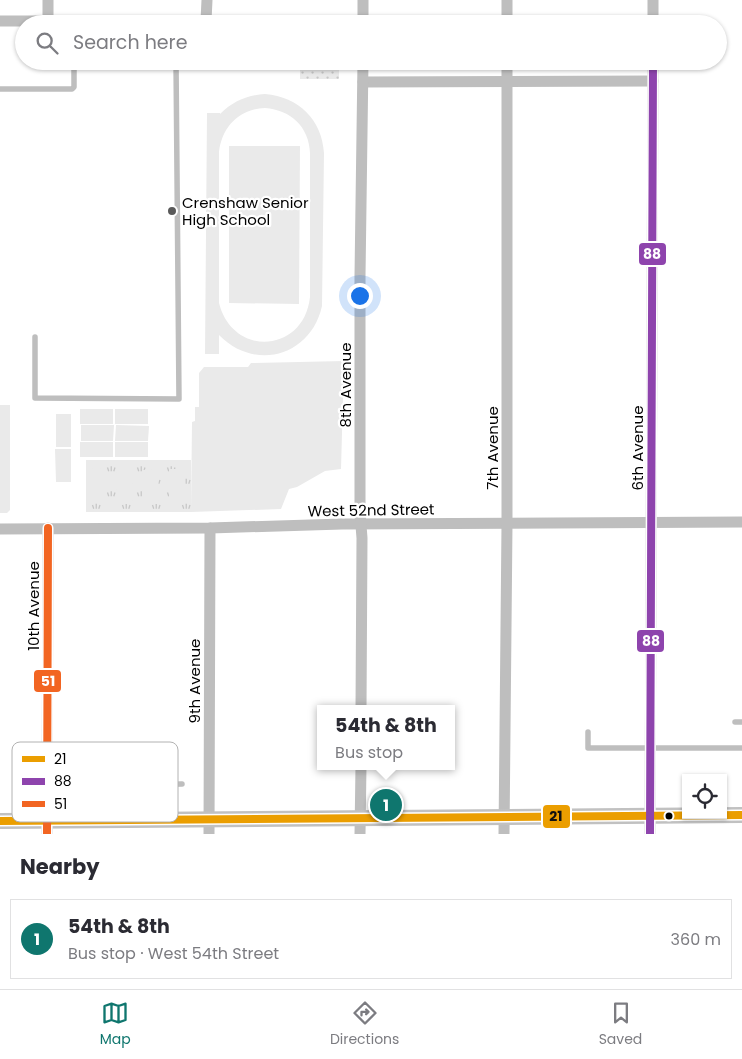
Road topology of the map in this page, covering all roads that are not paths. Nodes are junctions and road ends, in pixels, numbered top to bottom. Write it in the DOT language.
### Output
graph roads {
  1 [pos="48,0"];
  2 [pos="206,0"];
  3 [pos="363,0"];
  4 [pos="507,0"];
  5 [pos="653,0"];
  6 [pos="48,15"];
  7 [pos="206,15"];
  8 [pos="363,15"];
  9 [pos="507,15"];
  10 [pos="653,15"];
  11 [pos="0,21"];
  12 [pos="15,21"];
  13 [pos="74,70"];
  14 [pos="176,70"];
  15 [pos="363,70"];
  16 [pos="507,70"];
  17 [pos="653,70"];
  18 [pos="507,81"];
  19 [pos="653,81"];
  20 [pos="362,82"];
  21 [pos="0,89"];
  22 [pos="35,337"];
  23 [pos="742,522"];
  24 [pos="651,523"];
  25 [pos="361,524"];
  26 [pos="507,524"];
  27 [pos="48,528"];
  28 [pos="210,528"];
  29 [pos="0,529"];
  30 [pos="361,705"];
  31 [pos="735,722"];
  32 [pos="742,722"];
  33 [pos="588,732"];
  34 [pos="47,742"];
  35 [pos="650,748"];
  36 [pos="742,748"];
  37 [pos="361,770"];
  38 [pos="178,784"];
  39 [pos="182,784"];
  40 [pos="742,815"];
  41 [pos="650,816"];
  42 [pos="504,817"];
  43 [pos="0,821"];
  44 [pos="110,822"];
  45 [pos="153,822"];
  46 [pos="360,826"];
  47 [pos="208,827"];
  48 [pos="47,828"];
  49 [pos="504,834"];
  50 [pos="650,834"];
  1 -- 6 [label="street"];
  2 -- 7 [label="street"];
  3 -- 8 [label="street"];
  4 -- 9 [label="street"];
  5 -- 10 [label="street"];
  11 -- 12 [label="street"];
  13 -- 21 [label="lane"];
  14 -- 22 [label="lane"];
  15 -- 20 [label="street, 8th Avenue"];
  16 -- 18 [label="street, 7th Avenue"];
  17 -- 19 [label="street, 6th Avenue"];
  18 -- 19 [label="street"];
  18 -- 20 [label="street"];
  18 -- 26 [label="street, 7th Avenue"];
  19 -- 24 [label="street, 6th Avenue"];
  20 -- 25 [label="street, 8th Avenue"];
  23 -- 24 [label="street, West 52nd Street"];
  24 -- 26 [label="street, West 52nd Street"];
  24 -- 35 [label="street, 6th Avenue"];
  25 -- 26 [label="street, West 52nd Street"];
  25 -- 28 [label="street, West 52nd Street"];
  25 -- 30 [label="street, 8th Avenue"];
  26 -- 42 [label="street, 7th Avenue"];
  27 -- 28 [label="street, West 52nd Street"];
  27 -- 29 [label="street, West 52nd Street"];
  27 -- 34 [label="street, 10th Avenue"];
  28 -- 47 [label="street, 9th Avenue"];
  31 -- 32 [label="lane"];
  33 -- 35 [label="lane"];
  35 -- 36 [label="lane"];
  35 -- 41 [label="street, 6th Avenue"];
  37 -- 46 [label="street"];
  38 -- 39 [label="lane"];
  40 -- 41 [label="street"];
  41 -- 42 [label="street"];
  41 -- 50 [label="street, 6th Avenue"];
  42 -- 46 [label="street"];
  42 -- 49 [label="street, 7th Avenue"];
  43 -- 48 [label="street"];
  44 -- 48 [label="street"];
  45 -- 47 [label="street"];
  46 -- 47 [label="street"];
}
